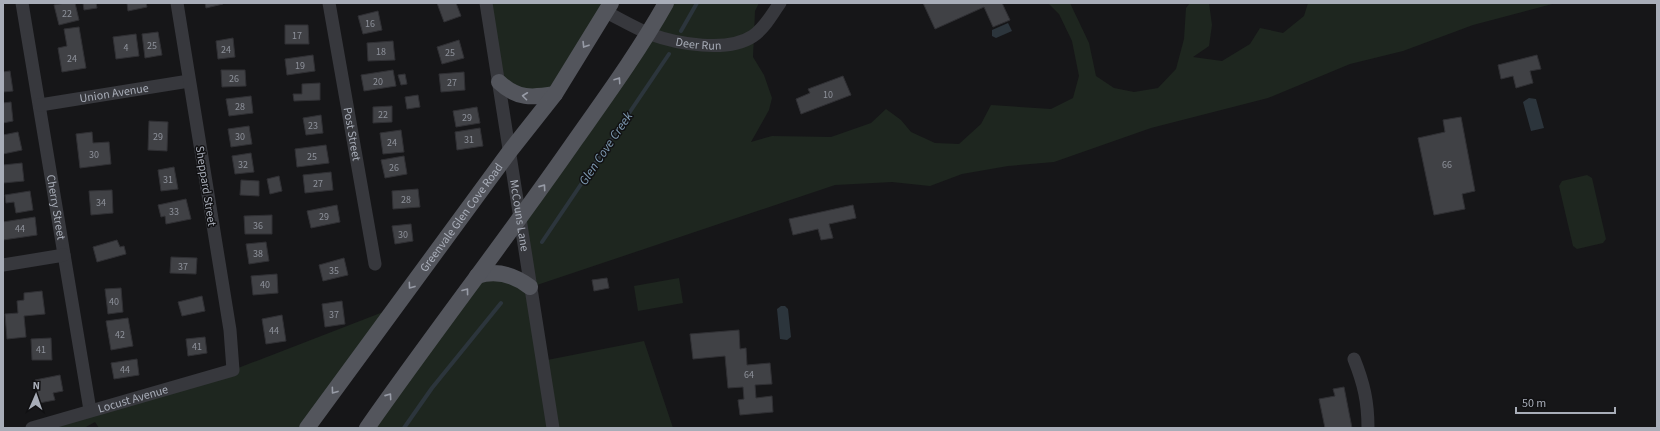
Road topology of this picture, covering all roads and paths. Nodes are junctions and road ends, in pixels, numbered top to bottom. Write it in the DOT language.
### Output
graph roads {
  1 [pos="22,3"];
  2 [pos="177,3"];
  3 [pos="329,3"];
  4 [pos="486,3"];
  5 [pos="666,3"];
  6 [pos="780,3"];
  7 [pos="608,7"];
  8 [pos="649,33"];
  9 [pos="189,81"];
  10 [pos="499,82"];
  11 [pos="555,94"];
  12 [pos="40,105"];
  13 [pos="510,151"];
  14 [pos="519,220"];
  15 [pos="64,255"];
  16 [pos="375,264"];
  17 [pos="3,266"];
  18 [pos="477,276"];
  19 [pos="530,287"];
  20 [pos="1354,360"];
  21 [pos="233,370"];
  22 [pos="90,410"];
  23 [pos="32,428"];
  24 [pos="307,428"];
  25 [pos="367,428"];
  26 [pos="553,428"];
  27 [pos="1368,428"];
  1 -- 12 [label="street, Cherry Street"];
  2 -- 9 [label="street, Sheppard Street"];
  3 -- 16 [label="street, Post Street"];
  4 -- 10 [label="street, McCouns Lane"];
  5 -- 8 [label="main road"];
  6 -- 8 [label="street, Deer Run"];
  7 -- 8 [label="street, Deer Run"];
  7 -- 11 [label="main road, Greenvale Glen Cove Road, one-way"];
  14 -- 8 [label="main road, one-way"];
  9 -- 12 [label="street, Union Avenue"];
  9 -- 21 [label="street, Sheppard Street"];
  11 -- 10 [label="main road, one-way"];
  10 -- 13 [label="street, McCouns Lane"];
  11 -- 13 [label="main road, Greenvale Glen Cove Road"];
  12 -- 15 [label="street, Cherry Street"];
  13 -- 14 [label="street, McCouns Lane"];
  13 -- 24 [label="main road, Greenvale Glen Cove Road, one-way"];
  14 -- 18 [label="main road"];
  14 -- 19 [label="street, McCouns Lane"];
  15 -- 17 [label="street"];
  15 -- 22 [label="street, Cherry Street"];
  18 -- 19 [label="main road"];
  25 -- 18 [label="main road, one-way"];
  19 -- 26 [label="street, McCouns Lane"];
  20 -- 27 [label="street"];
  21 -- 22 [label="street, Locust Avenue"];
  22 -- 23 [label="street, Locust Avenue"];
}
